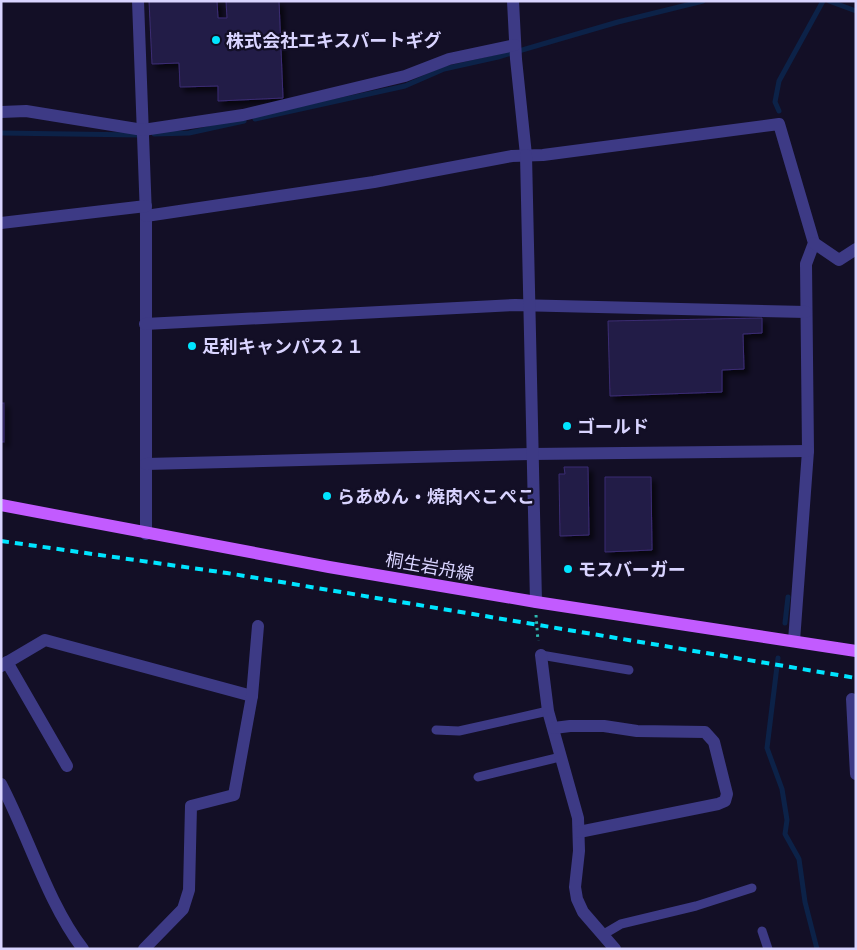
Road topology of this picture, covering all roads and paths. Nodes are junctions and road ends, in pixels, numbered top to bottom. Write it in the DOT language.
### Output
graph roads {
  1 [pos="138,1"];
  2 [pos="513,1"];
  3 [pos="515,51"];
  4 [pos="1,112"];
  5 [pos="142,130"];
  6 [pos="526,155"];
  7 [pos="146,211"];
  8 [pos="1,223"];
  9 [pos="814,243"];
  10 [pos="856,249"];
  11 [pos="529,304"];
  12 [pos="806,312"];
  13 [pos="145,324"];
  14 [pos="808,451"];
  15 [pos="531,454"];
  16 [pos="146,464"];
  17 [pos="1,505"];
  18 [pos="146,534"];
  19 [pos="536,608"];
  20 [pos="258,626"];
  21 [pos="538,639"];
  22 [pos="794,641"];
  23 [pos="856,651"];
  24 [pos="541,655"];
  25 [pos="4,664"];
  26 [pos="629,670"];
  27 [pos="252,696"];
  28 [pos="852,699"];
  29 [pos="548,711"];
  30 [pos="554,728"];
  31 [pos="436,730"];
  32 [pos="560,757"];
  33 [pos="67,766"];
  34 [pos="856,766"];
  35 [pos="478,777"];
  36 [pos="1,784"];
  37 [pos="579,832"];
  38 [pos="752,888"];
  39 [pos="762,931"];
  40 [pos="604,934"];
  41 [pos="83,949"];
  42 [pos="144,949"];
  43 [pos="615,949"];
  44 [pos="768,949"];
  1 -- 5 [label="street"];
  2 -- 3 [label="street"];
  3 -- 5 [label="street"];
  3 -- 6 [label="street"];
  4 -- 5 [label="street"];
  5 -- 7 [label="street"];
  6 -- 7 [label="street"];
  6 -- 9 [label="street"];
  6 -- 11 [label="street"];
  7 -- 8 [label="street"];
  7 -- 13 [label="street"];
  9 -- 10 [label="street"];
  9 -- 12 [label="street"];
  11 -- 12 [label="street"];
  11 -- 13 [label="street"];
  11 -- 15 [label="street"];
  12 -- 14 [label="street"];
  13 -- 16 [label="street"];
  14 -- 15 [label="street"];
  14 -- 22 [label="street"];
  15 -- 16 [label="street"];
  15 -- 19 [label="street"];
  16 -- 18 [label="street"];
  17 -- 18 [label="main road, 桐生岩舟線"];
  18 -- 19 [label="main road, 桐生岩舟線"];
  19 -- 21 [label="path"];
  19 -- 22 [label="main road, 桐生岩舟線"];
  20 -- 27 [label="street"];
  22 -- 23 [label="main road, 桐生岩舟線"];
  24 -- 26 [label="lane"];
  24 -- 29 [label="street"];
  25 -- 27 [label="street"];
  25 -- 33 [label="street"];
  27 -- 42 [label="street"];
  28 -- 34 [label="street"];
  29 -- 30 [label="street"];
  29 -- 31 [label="lane"];
  30 -- 32 [label="street"];
  30 -- 37 [label="street"];
  32 -- 35 [label="lane"];
  32 -- 37 [label="street"];
  36 -- 41 [label="street"];
  37 -- 40 [label="street"];
  38 -- 40 [label="lane"];
  39 -- 44 [label="lane"];
  40 -- 43 [label="street"];
}
